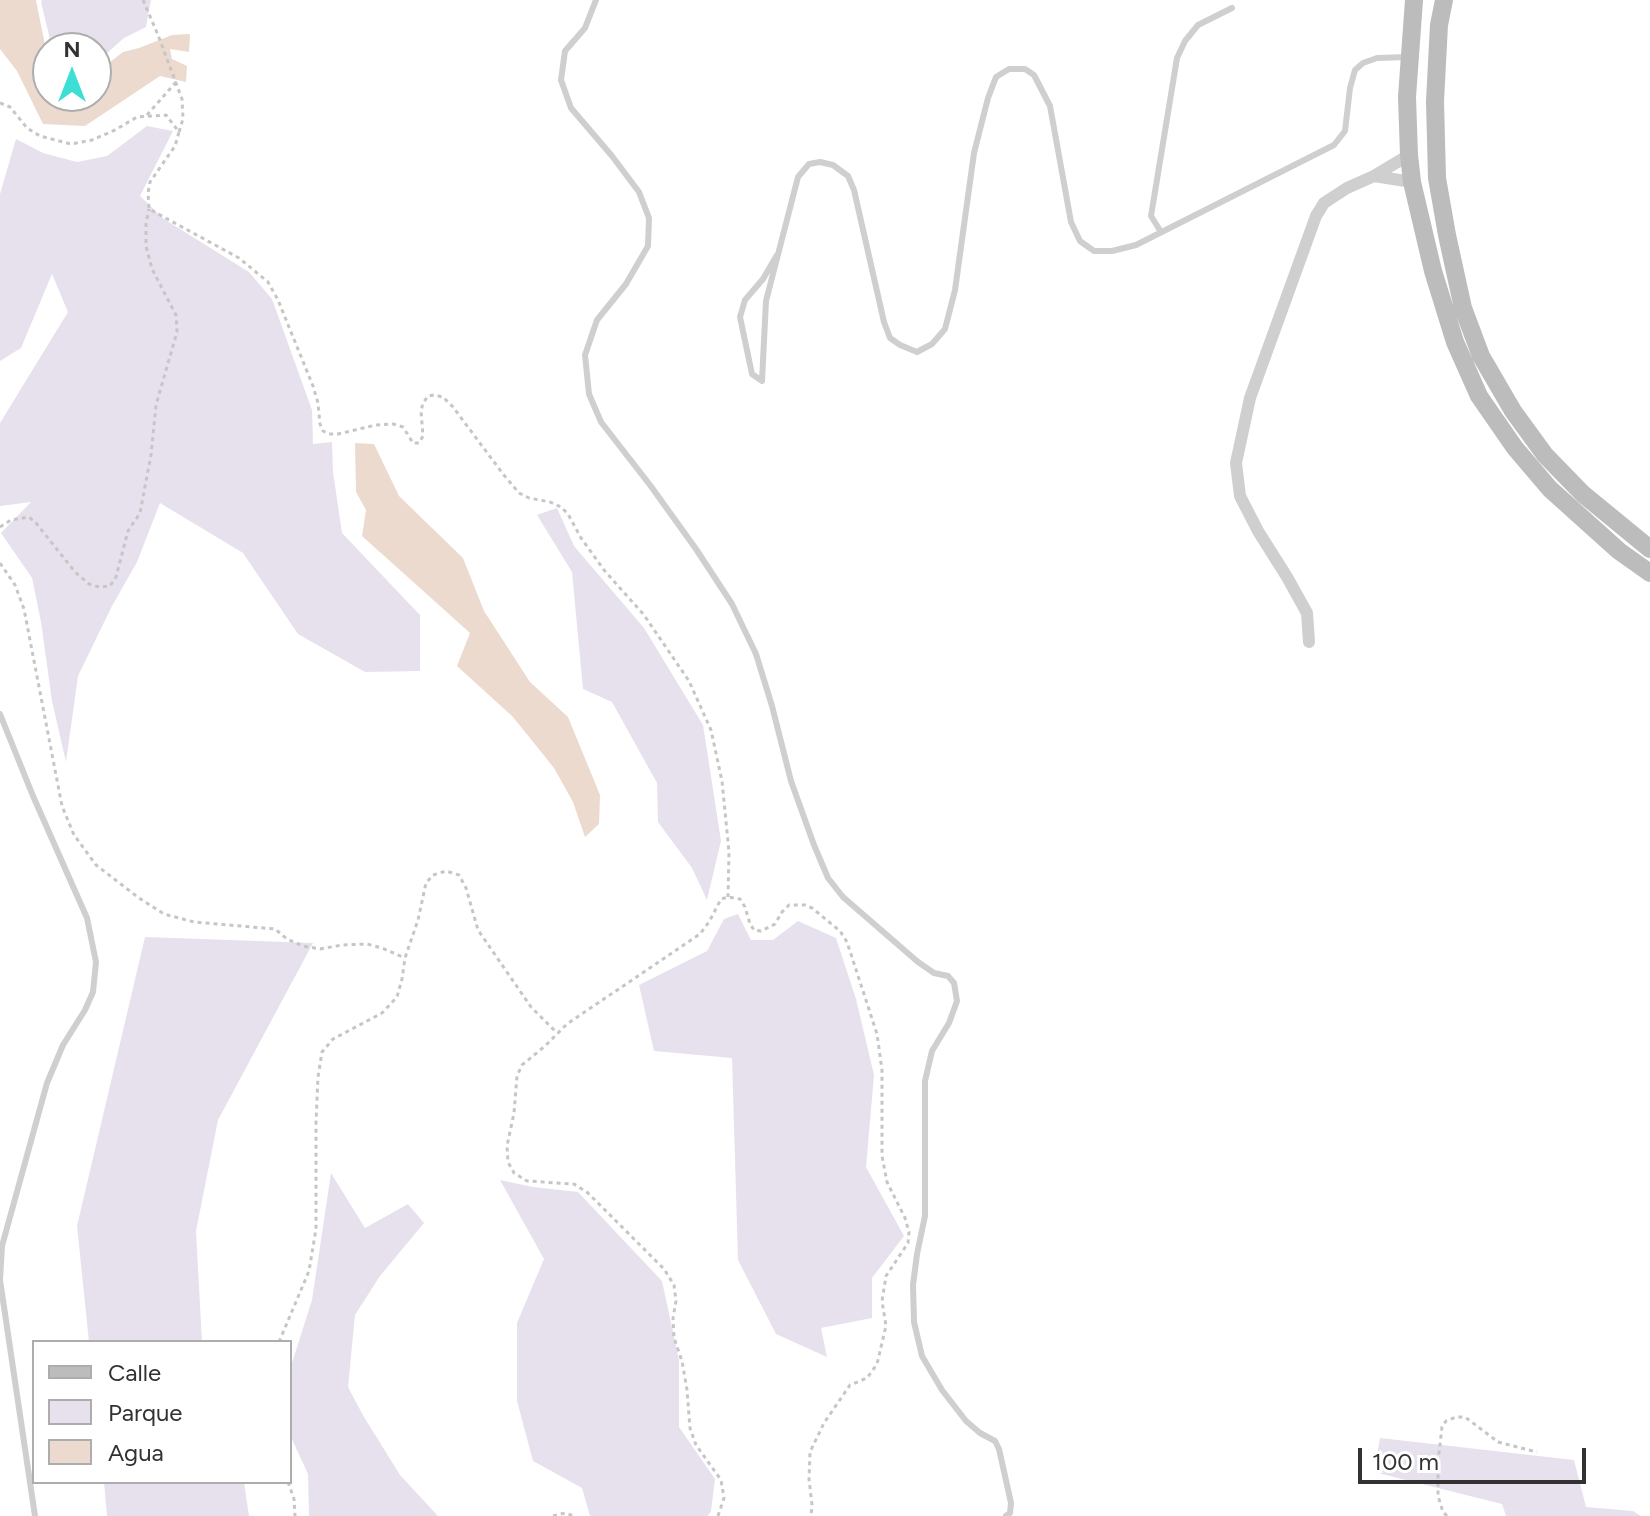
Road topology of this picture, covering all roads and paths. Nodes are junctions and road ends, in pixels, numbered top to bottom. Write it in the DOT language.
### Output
graph roads {
  1 [pos="143,0"];
  2 [pos="596,0"];
  3 [pos="1414,0"];
  4 [pos="1444,0"];
  5 [pos="1232,8"];
  6 [pos="1409,57"];
  7 [pos="176,82"];
  8 [pos="0,103"];
  9 [pos="147,115"];
  10 [pos="179,132"];
  11 [pos="1409,155"];
  12 [pos="1374,176"];
  13 [pos="1412,182"];
  14 [pos="149,209"];
  15 [pos="1161,232"];
  16 [pos="777,255"];
  17 [pos="1615,522"];
  18 [pos="0,527"];
  19 [pos="1603,537"];
  20 [pos="1650,549"];
  21 [pos="0,563"];
  22 [pos="1650,573"];
  23 [pos="1309,642"];
  24 [pos="0,714"];
  25 [pos="728,897"];
  26 [pos="405,958"];
  27 [pos="557,1033"];
  28 [pos="280,1340"];
  29 [pos="1537,1452"];
  30 [pos="289,1484"];
  31 [pos="1444,1515"];
  32 [pos="35,1516"];
  33 [pos="295,1516"];
  34 [pos="553,1516"];
  35 [pos="574,1516"];
  36 [pos="718,1516"];
  37 [pos="811,1516"];
  38 [pos="1006,1516"];
  1 -- 7 [label="path"];
  2 -- 38 [label="lane"];
  3 -- 6 [label="street"];
  4 -- 17 [label="street"];
  5 -- 15 [label="lane"];
  6 -- 11 [label="street"];
  6 -- 15 [label="lane"];
  7 -- 9 [label="path"];
  7 -- 10 [label="path"];
  8 -- 9 [label="path"];
  9 -- 10 [label="path"];
  10 -- 14 [label="path"];
  11 -- 12 [label="street"];
  11 -- 13 [label="street"];
  12 -- 13 [label="street"];
  12 -- 23 [label="street"];
  13 -- 19 [label="street"];
  14 -- 18 [label="path"];
  14 -- 25 [label="path"];
  15 -- 16 [label="lane"];
  16 -- 16 [label="lane"];
  17 -- 19 [label="street"];
  17 -- 20 [label="street"];
  19 -- 22 [label="street"];
  21 -- 26 [label="path"];
  24 -- 32 [label="lane"];
  25 -- 27 [label="path"];
  25 -- 37 [label="path"];
  26 -- 27 [label="path"];
  26 -- 28 [label="path"];
  27 -- 36 [label="path"];
  29 -- 31 [label="path"];
  30 -- 33 [label="path"];
  34 -- 35 [label="path"];
}
